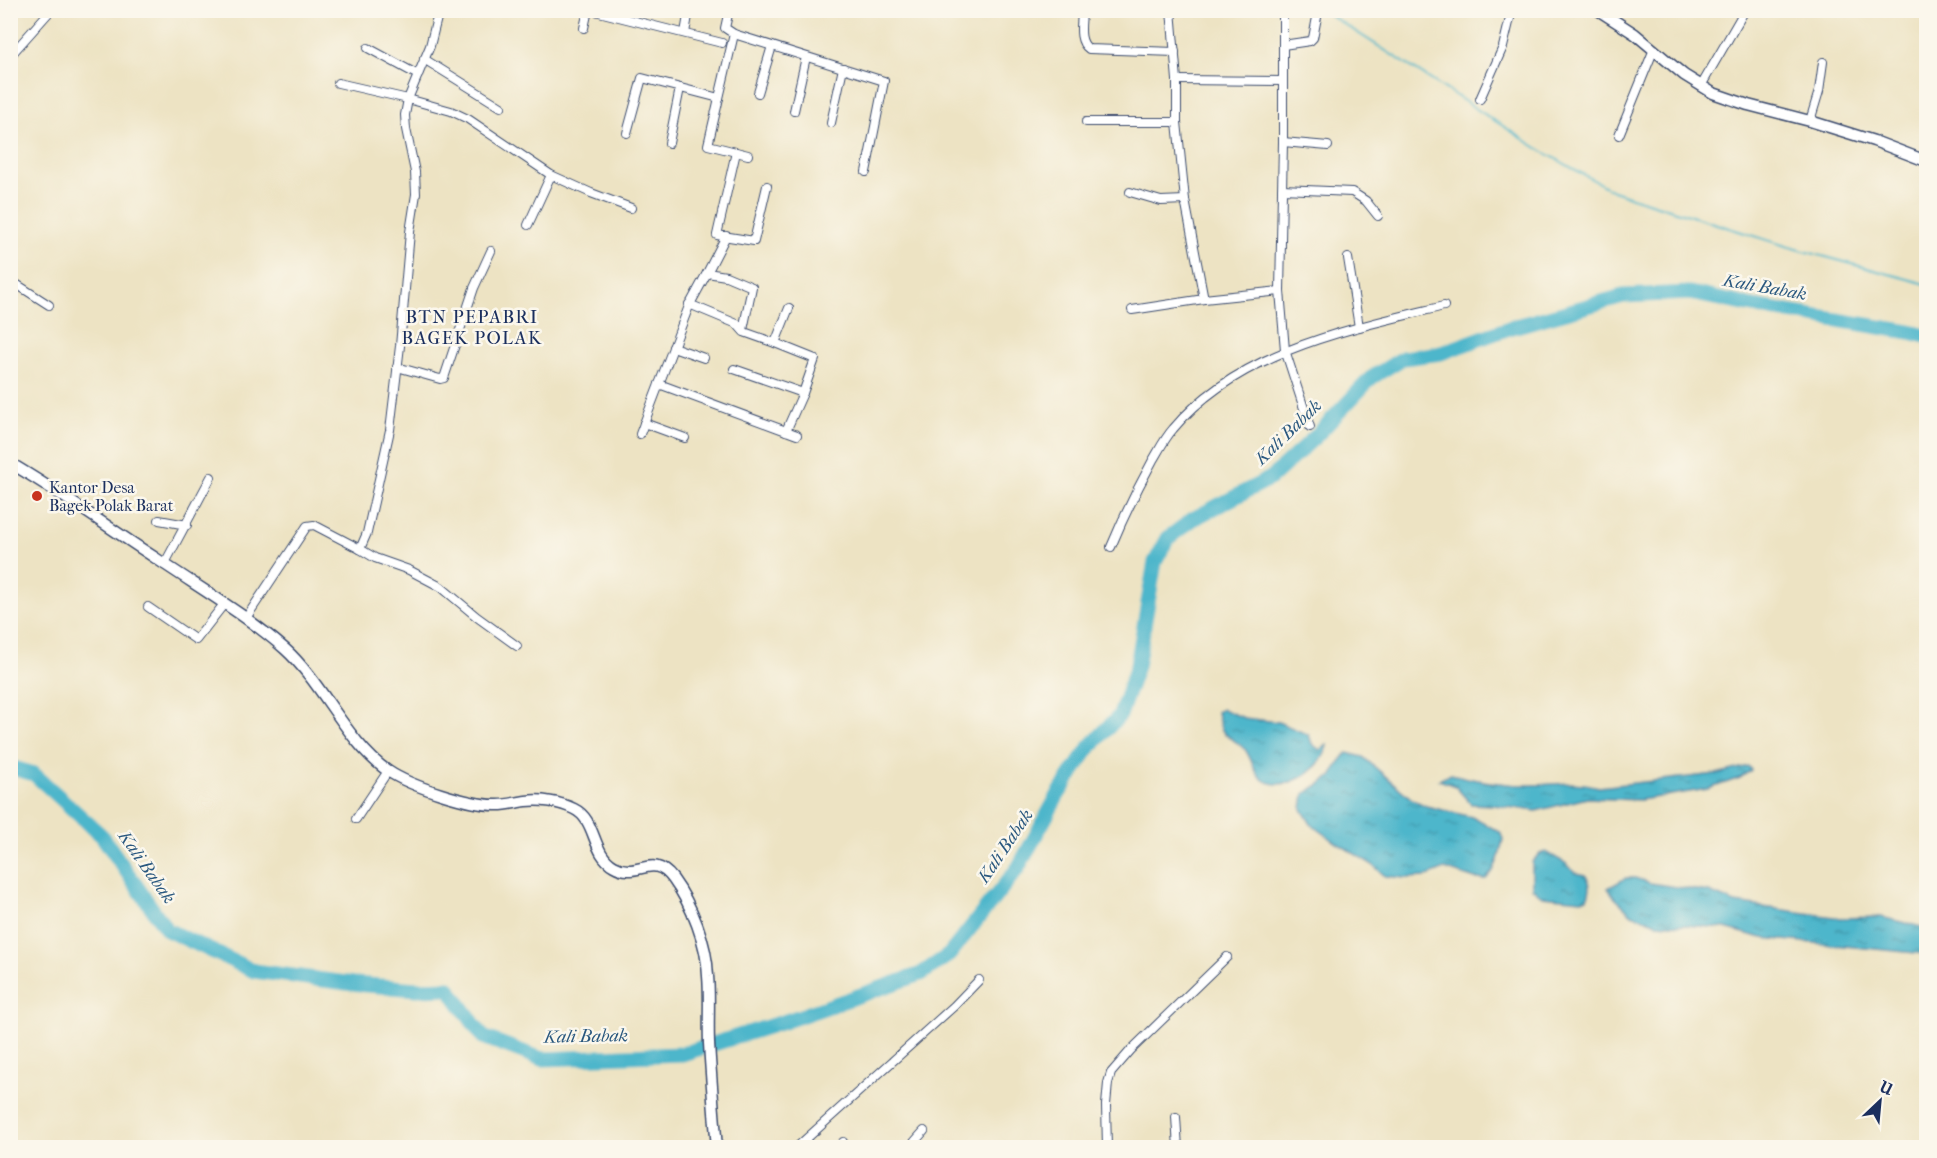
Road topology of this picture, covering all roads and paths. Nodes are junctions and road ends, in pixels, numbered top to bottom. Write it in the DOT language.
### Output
graph roads {
  1 [pos="51,10"];
  2 [pos="439,10"];
  3 [pos="589,10"];
  4 [pos="689,10"];
  5 [pos="729,10"];
  6 [pos="1082,10"];
  7 [pos="1171,10"];
  8 [pos="1282,10"];
  9 [pos="1512,10"];
  10 [pos="1598,10"];
  11 [pos="1745,10"];
  12 [pos="1318,12"];
  13 [pos="584,28"];
  14 [pos="685,33"];
  15 [pos="734,34"];
  16 [pos="723,43"];
  17 [pos="1283,45"];
  18 [pos="772,46"];
  19 [pos="368,48"];
  20 [pos="1654,49"];
  21 [pos="1174,52"];
  22 [pos="10,56"];
  23 [pos="806,57"];
  24 [pos="424,59"];
  25 [pos="1823,62"];
  26 [pos="843,68"];
  27 [pos="418,75"];
  28 [pos="1176,80"];
  29 [pos="1282,81"];
  30 [pos="338,83"];
  31 [pos="1701,86"];
  32 [pos="680,88"];
  33 [pos="758,93"];
  34 [pos="719,98"];
  35 [pos="408,99"];
  36 [pos="1480,99"];
  37 [pos="501,107"];
  38 [pos="794,111"];
  39 [pos="1810,121"];
  40 [pos="1086,122"];
  41 [pos="1177,122"];
  42 [pos="831,123"];
  43 [pos="627,133"];
  44 [pos="1619,135"];
  45 [pos="1283,142"];
  46 [pos="669,143"];
  47 [pos="1328,146"];
  48 [pos="736,152"];
  49 [pos="748,156"];
  50 [pos="1926,161"];
  51 [pos="866,172"];
  52 [pos="551,175"];
  53 [pos="767,186"];
  54 [pos="1282,189"];
  55 [pos="1130,192"];
  56 [pos="1185,200"];
  57 [pos="631,208"];
  58 [pos="1378,216"];
  59 [pos="528,225"];
  60 [pos="726,236"];
  61 [pos="491,250"];
  62 [pos="1348,258"];
  63 [pos="707,273"];
  64 [pos="10,280"];
  65 [pos="1280,291"];
  66 [pos="1204,299"];
  67 [pos="689,304"];
  68 [pos="49,305"];
  69 [pos="1444,306"];
  70 [pos="789,308"];
  71 [pos="1132,310"];
  72 [pos="1359,327"];
  73 [pos="743,330"];
  74 [pos="775,343"];
  75 [pos="673,346"];
  76 [pos="1286,350"];
  77 [pos="704,358"];
  78 [pos="397,368"];
  79 [pos="734,369"];
  80 [pos="659,384"];
  81 [pos="803,393"];
  82 [pos="644,423"];
  83 [pos="1310,427"];
  84 [pos="786,431"];
  85 [pos="640,435"];
  86 [pos="797,435"];
  87 [pos="686,438"];
  88 [pos="10,463"];
  89 [pos="211,477"];
  90 [pos="159,520"];
  91 [pos="187,525"];
  92 [pos="1111,547"];
  93 [pos="360,549"];
  94 [pos="164,565"];
  95 [pos="224,604"];
  96 [pos="148,608"];
  97 [pos="246,618"];
  98 [pos="517,646"];
  99 [pos="388,771"];
  100 [pos="356,819"];
  101 [pos="1227,957"];
  102 [pos="979,980"];
  103 [pos="1176,1117"];
  104 [pos="924,1131"];
  105 [pos="717,1148"];
  106 [pos="796,1148"];
  107 [pos="909,1148"];
  108 [pos="1107,1148"];
  109 [pos="1178,1148"];
  1 -- 22 [label="street"];
  2 -- 24 [label="street"];
  3 -- 13 [label="street"];
  3 -- 14 [label="street"];
  4 -- 14 [label="street"];
  5 -- 15 [label="street"];
  6 -- 21 [label="street"];
  7 -- 21 [label="street"];
  8 -- 17 [label="street"];
  9 -- 36 [label="street"];
  10 -- 20 [label="street"];
  11 -- 31 [label="street"];
  12 -- 17 [label="street"];
  14 -- 16 [label="street"];
  15 -- 18 [label="street"];
  15 -- 34 [label="street"];
  17 -- 29 [label="street"];
  18 -- 23 [label="street"];
  18 -- 33 [label="street"];
  19 -- 27 [label="street"];
  20 -- 31 [label="street"];
  20 -- 44 [label="street"];
  21 -- 28 [label="street"];
  23 -- 26 [label="street"];
  23 -- 38 [label="street"];
  24 -- 27 [label="street"];
  24 -- 37 [label="street"];
  25 -- 39 [label="street"];
  26 -- 42 [label="street"];
  26 -- 51 [label="street"];
  27 -- 35 [label="street"];
  28 -- 29 [label="street"];
  28 -- 41 [label="street"];
  29 -- 45 [label="street"];
  30 -- 35 [label="street"];
  31 -- 39 [label="street"];
  32 -- 34 [label="street"];
  32 -- 43 [label="street"];
  32 -- 46 [label="street"];
  34 -- 48 [label="street"];
  35 -- 52 [label="street"];
  35 -- 78 [label="street"];
  39 -- 50 [label="street"];
  40 -- 41 [label="street"];
  41 -- 56 [label="street"];
  45 -- 47 [label="street"];
  45 -- 54 [label="street"];
  48 -- 49 [label="street"];
  48 -- 60 [label="street"];
  52 -- 57 [label="street"];
  52 -- 59 [label="street"];
  53 -- 60 [label="street"];
  54 -- 58 [label="street"];
  54 -- 65 [label="street"];
  55 -- 56 [label="street"];
  56 -- 66 [label="street"];
  60 -- 63 [label="street"];
  61 -- 78 [label="street"];
  62 -- 72 [label="street"];
  63 -- 67 [label="street"];
  63 -- 73 [label="street"];
  64 -- 68 [label="street"];
  65 -- 66 [label="street"];
  65 -- 76 [label="street"];
  66 -- 71 [label="street"];
  67 -- 73 [label="street"];
  67 -- 75 [label="street"];
  69 -- 72 [label="street"];
  70 -- 74 [label="street"];
  72 -- 76 [label="street"];
  73 -- 74 [label="street"];
  74 -- 81 [label="street"];
  75 -- 77 [label="street"];
  75 -- 80 [label="street"];
  76 -- 83 [label="street"];
  76 -- 92 [label="street"];
  78 -- 93 [label="street"];
  79 -- 81 [label="street"];
  80 -- 82 [label="street"];
  80 -- 84 [label="street"];
  81 -- 84 [label="street"];
  82 -- 85 [label="street"];
  82 -- 87 [label="street"];
  84 -- 86 [label="street"];
  88 -- 94 [label="street"];
  89 -- 91 [label="street"];
  90 -- 91 [label="street"];
  91 -- 94 [label="street"];
  93 -- 97 [label="street"];
  93 -- 98 [label="street"];
  94 -- 95 [label="street"];
  95 -- 96 [label="street"];
  95 -- 97 [label="street"];
  97 -- 99 [label="street"];
  99 -- 100 [label="street"];
  99 -- 105 [label="street"];
  101 -- 108 [label="street"];
  102 -- 106 [label="street"];
  103 -- 109 [label="street"];
  104 -- 107 [label="street"];
}
